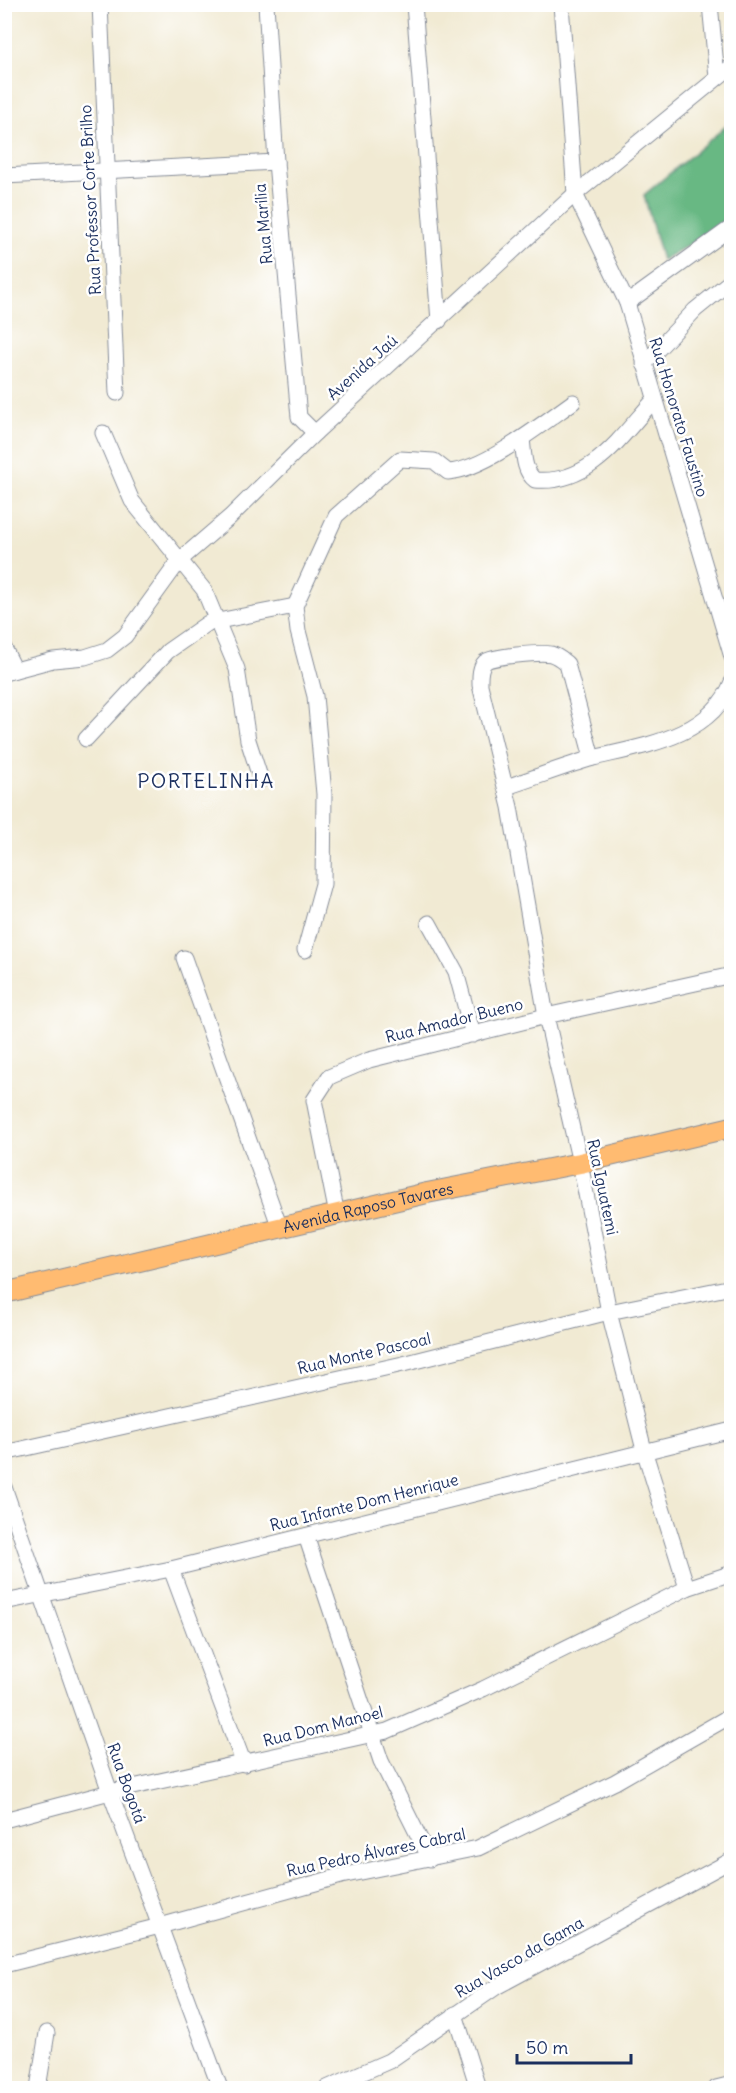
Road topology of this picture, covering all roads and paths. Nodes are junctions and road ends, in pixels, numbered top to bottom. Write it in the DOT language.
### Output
graph roads {
  1 [pos="100,4"];
  2 [pos="266,4"];
  3 [pos="414,4"];
  4 [pos="561,4"];
  5 [pos="710,4"];
  6 [pos="732,66"];
  7 [pos="717,77"];
  8 [pos="276,162"];
  9 [pos="106,170"];
  10 [pos="4,176"];
  11 [pos="575,194"];
  12 [pos="732,227"];
  13 [pos="732,280"];
  14 [pos="627,303"];
  15 [pos="439,321"];
  16 [pos="644,364"];
  17 [pos="117,393"];
  18 [pos="655,399"];
  19 [pos="573,402"];
  20 [pos="103,433"];
  21 [pos="315,433"];
  22 [pos="522,438"];
  23 [pos="180,560"];
  24 [pos="295,606"];
  25 [pos="218,621"];
  26 [pos="4,648"];
  27 [pos="732,657"];
  28 [pos="10,672"];
  29 [pos="732,682"];
  30 [pos="86,739"];
  31 [pos="592,759"];
  32 [pos="261,780"];
  33 [pos="506,787"];
  34 [pos="429,923"];
  35 [pos="305,950"];
  36 [pos="184,958"];
  37 [pos="732,975"];
  38 [pos="546,1016"];
  39 [pos="473,1035"];
  40 [pos="732,1127"];
  41 [pos="580,1163"];
  42 [pos="337,1215"];
  43 [pos="280,1228"];
  44 [pos="732,1287"];
  45 [pos="4,1293"];
  46 [pos="609,1312"];
  47 [pos="732,1430"];
  48 [pos="644,1450"];
  49 [pos="4,1453"];
  50 [pos="4,1487"];
  51 [pos="306,1536"];
  52 [pos="171,1569"];
  53 [pos="732,1573"];
  54 [pos="687,1588"];
  55 [pos="42,1595"];
  56 [pos="4,1602"];
  57 [pos="732,1715"];
  58 [pos="372,1734"];
  59 [pos="244,1764"];
  60 [pos="110,1792"];
  61 [pos="4,1820"];
  62 [pos="430,1859"];
  63 [pos="732,1860"];
  64 [pos="160,1926"];
  65 [pos="4,1965"];
  66 [pos="454,2014"];
  67 [pos="47,2033"];
  68 [pos="38,2088"];
  69 [pos="220,2088"];
  70 [pos="327,2088"];
  71 [pos="478,2088"];
  1 -- 9 [label="street, Rua Professor Corte Brilho"];
  2 -- 8 [label="street, Rua Marília"];
  3 -- 15 [label="street"];
  4 -- 11 [label="street"];
  5 -- 7 [label="street"];
  6 -- 7 [label="street, Avenida Jaú"];
  7 -- 11 [label="street, Avenida Jaú"];
  8 -- 9 [label="street"];
  8 -- 21 [label="street, Rua Marília"];
  9 -- 10 [label="street"];
  9 -- 17 [label="street, Rua Professor Corte Brilho"];
  11 -- 14 [label="street, Rua Honorato Faustino"];
  11 -- 15 [label="street, Avenida Jaú"];
  12 -- 14 [label="street"];
  13 -- 16 [label="street"];
  14 -- 16 [label="street, Rua Honorato Faustino"];
  15 -- 21 [label="street, Avenida Jaú"];
  16 -- 18 [label="street, Rua Honorato Faustino"];
  18 -- 22 [label="street"];
  18 -- 27 [label="street, Rua Honorato Faustino"];
  19 -- 22 [label="street"];
  20 -- 23 [label="street"];
  21 -- 23 [label="street, Avenida Jaú"];
  22 -- 24 [label="street"];
  23 -- 25 [label="street"];
  23 -- 28 [label="street, Avenida Jaú"];
  24 -- 25 [label="street"];
  24 -- 35 [label="street"];
  25 -- 30 [label="street"];
  25 -- 32 [label="street"];
  26 -- 28 [label="street"];
  29 -- 31 [label="street"];
  31 -- 33 [label="street"];
  31 -- 33 [label="street, Rua Iguatemi"];
  33 -- 38 [label="street, Rua Iguatemi"];
  34 -- 39 [label="street"];
  36 -- 43 [label="street"];
  37 -- 38 [label="street, Rua Amador Bueno"];
  38 -- 39 [label="street, Rua Amador Bueno"];
  38 -- 41 [label="street, Rua Iguatemi"];
  39 -- 42 [label="street, Rua Amador Bueno"];
  40 -- 41 [label="main road, Avenida Raposo Tavares"];
  41 -- 42 [label="main road, Avenida Raposo Tavares"];
  41 -- 46 [label="street, Rua Iguatemi"];
  42 -- 43 [label="main road, Avenida Raposo Tavares"];
  43 -- 45 [label="main road, Avenida Raposo Tavares"];
  44 -- 46 [label="street, Rua Monte Pascoal"];
  46 -- 48 [label="street, Rua Iguatemi"];
  46 -- 49 [label="street, Rua Monte Pascoal"];
  47 -- 48 [label="street, Rua Infante Dom Henrique"];
  48 -- 51 [label="street, Rua Infante Dom Henrique"];
  48 -- 54 [label="street, Rua Iguatemi"];
  50 -- 55 [label="street, Rua Bogotá"];
  51 -- 52 [label="street, Rua Infante Dom Henrique"];
  51 -- 58 [label="street"];
  52 -- 55 [label="street, Rua Infante Dom Henrique"];
  52 -- 59 [label="street"];
  53 -- 54 [label="street, Rua Dom Manoel"];
  54 -- 58 [label="street, Rua Dom Manoel"];
  55 -- 56 [label="street, Rua Infante Dom Henrique"];
  55 -- 60 [label="street, Rua Bogotá"];
  57 -- 62 [label="street, Rua Pedro Álvares Cabral"];
  58 -- 59 [label="street, Rua Dom Manoel"];
  58 -- 62 [label="street"];
  59 -- 60 [label="street, Rua Dom Manoel"];
  60 -- 61 [label="street, Rua Dom Manoel"];
  60 -- 64 [label="street, Rua Bogotá"];
  62 -- 64 [label="street, Rua Pedro Álvares Cabral"];
  63 -- 66 [label="street, Rua Vasco da Gama"];
  64 -- 65 [label="street, Rua Pedro Álvares Cabral"];
  64 -- 69 [label="street, Rua Bogotá"];
  66 -- 70 [label="street, Rua Vasco da Gama"];
  66 -- 71 [label="street"];
  67 -- 68 [label="street"];
}
